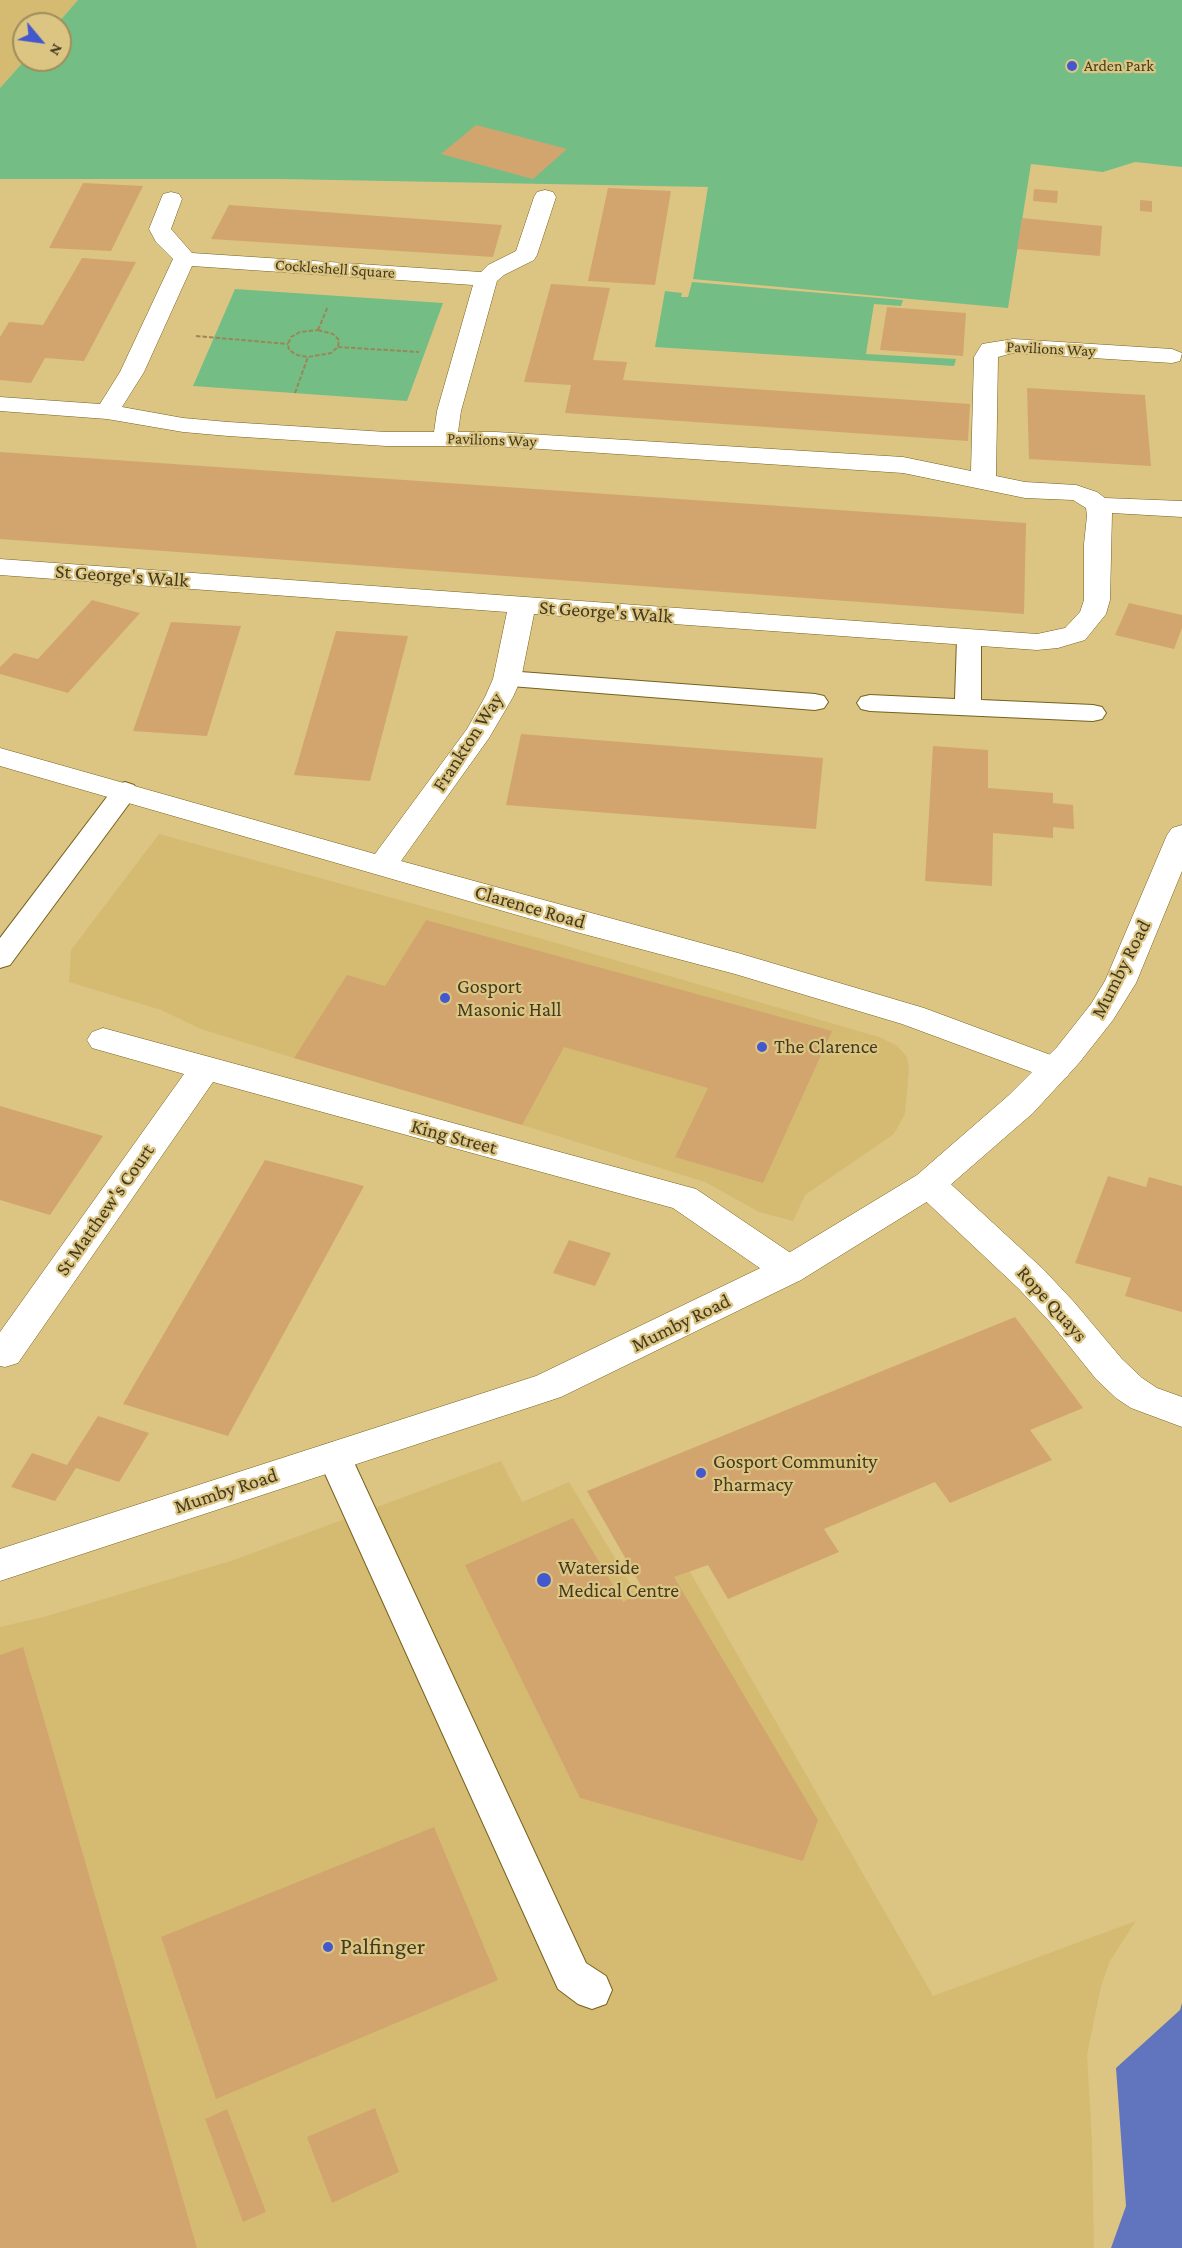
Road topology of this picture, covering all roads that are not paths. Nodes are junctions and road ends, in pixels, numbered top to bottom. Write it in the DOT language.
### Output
graph roads {
  1 [pos="545,197"];
  2 [pos="171,199"];
  3 [pos="184,259"];
  4 [pos="486,279"];
  5 [pos="1172,356"];
  6 [pos="0,404"];
  7 [pos="107,412"];
  8 [pos="445,438"];
  9 [pos="983,481"];
  10 [pos="1098,505"];
  11 [pos="1182,509"];
  12 [pos="0,567"];
  13 [pos="522,606"];
  14 [pos="969,639"];
  15 [pos="507,679"];
  16 [pos="815,702"];
  17 [pos="870,703"];
  18 [pos="968,707"];
  19 [pos="1094,713"];
  20 [pos="0,757"];
  21 [pos="124,791"];
  22 [pos="1182,835"];
  23 [pos="383,865"];
  24 [pos="0,958"];
  25 [pos="103,1040"];
  26 [pos="205,1068"];
  27 [pos="1056,1069"];
  28 [pos="929,1184"];
  29 [pos="789,1270"];
  30 [pos="5,1353"];
  31 [pos="1182,1412"];
  32 [pos="334,1456"];
  33 [pos="0,1565"];
  34 [pos="592,1990"];
  1 -- 4 [label="street"];
  2 -- 3 [label="street"];
  3 -- 4 [label="street, Cockleshell Square"];
  3 -- 7 [label="street"];
  4 -- 8 [label="street"];
  5 -- 9 [label="street, Pavilions Way"];
  6 -- 7 [label="street, Pavilions Way"];
  7 -- 8 [label="street, Pavilions Way"];
  8 -- 9 [label="street, Pavilions Way"];
  9 -- 10 [label="street, Pavilions Way"];
  10 -- 11 [label="street, Pavilions Way"];
  10 -- 14 [label="street, St George's Walk"];
  12 -- 13 [label="street, St George's Walk"];
  13 -- 14 [label="street, St George's Walk"];
  13 -- 15 [label="street, Frankton Way"];
  14 -- 18 [label="lane"];
  15 -- 16 [label="lane"];
  15 -- 23 [label="street, Frankton Way"];
  17 -- 18 [label="lane"];
  18 -- 19 [label="lane"];
  20 -- 21 [label="street, Clarence Road"];
  21 -- 23 [label="street, Clarence Road"];
  21 -- 24 [label="lane"];
  22 -- 27 [label="street, Mumby Road"];
  23 -- 27 [label="street, Clarence Road"];
  25 -- 26 [label="street, King Street"];
  26 -- 29 [label="street, King Street"];
  26 -- 30 [label="street, St Matthew's Court"];
  27 -- 28 [label="street, Mumby Road"];
  28 -- 29 [label="street, Mumby Road"];
  28 -- 31 [label="street, Rope Quays"];
  29 -- 32 [label="street, Mumby Road"];
  32 -- 33 [label="street, Mumby Road"];
  32 -- 34 [label="lane"];
}
